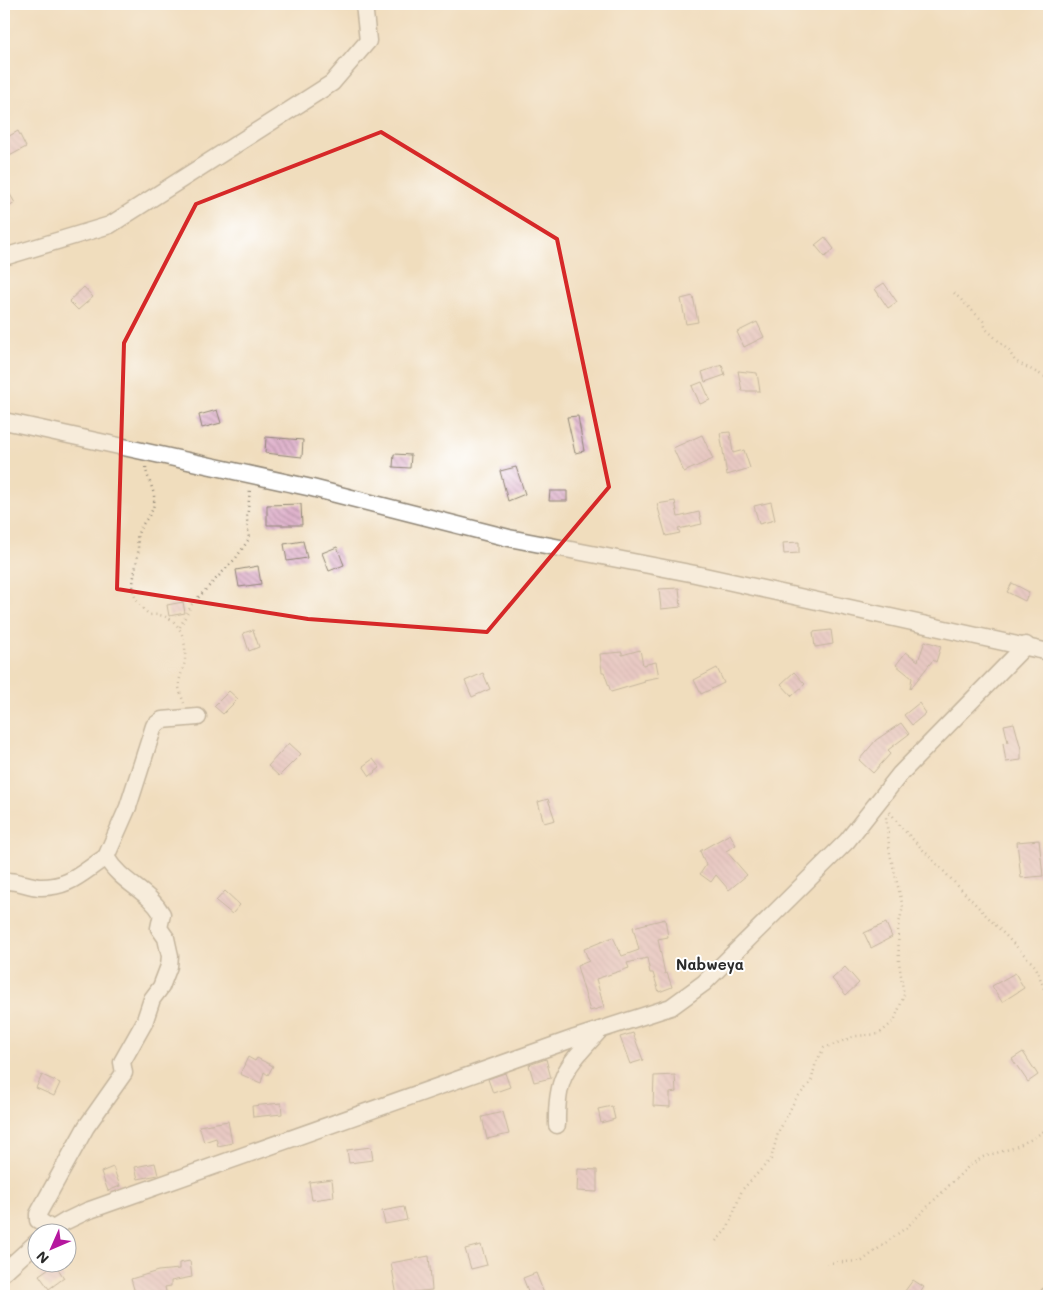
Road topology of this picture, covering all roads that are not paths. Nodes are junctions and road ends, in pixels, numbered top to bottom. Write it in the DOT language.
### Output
graph roads {
  1 [pos="364,4"];
  2 [pos="4,257"];
  3 [pos="4,421"];
  4 [pos="1026,645"];
  5 [pos="1049,652"];
  6 [pos="198,717"];
  7 [pos="106,857"];
  8 [pos="4,881"];
  9 [pos="600,1030"];
  10 [pos="557,1125"];
  11 [pos="40,1222"];
  12 [pos="67,1222"];
  13 [pos="28,1250"];
  14 [pos="4,1272"];
  1 -- 2 [label="street"];
  3 -- 4 [label="street"];
  4 -- 5 [label="street"];
  4 -- 9 [label="street"];
  6 -- 7 [label="street"];
  7 -- 8 [label="street"];
  7 -- 11 [label="street"];
  9 -- 10 [label="street"];
  9 -- 12 [label="street"];
  13 -- 14 [label="street"];
}
